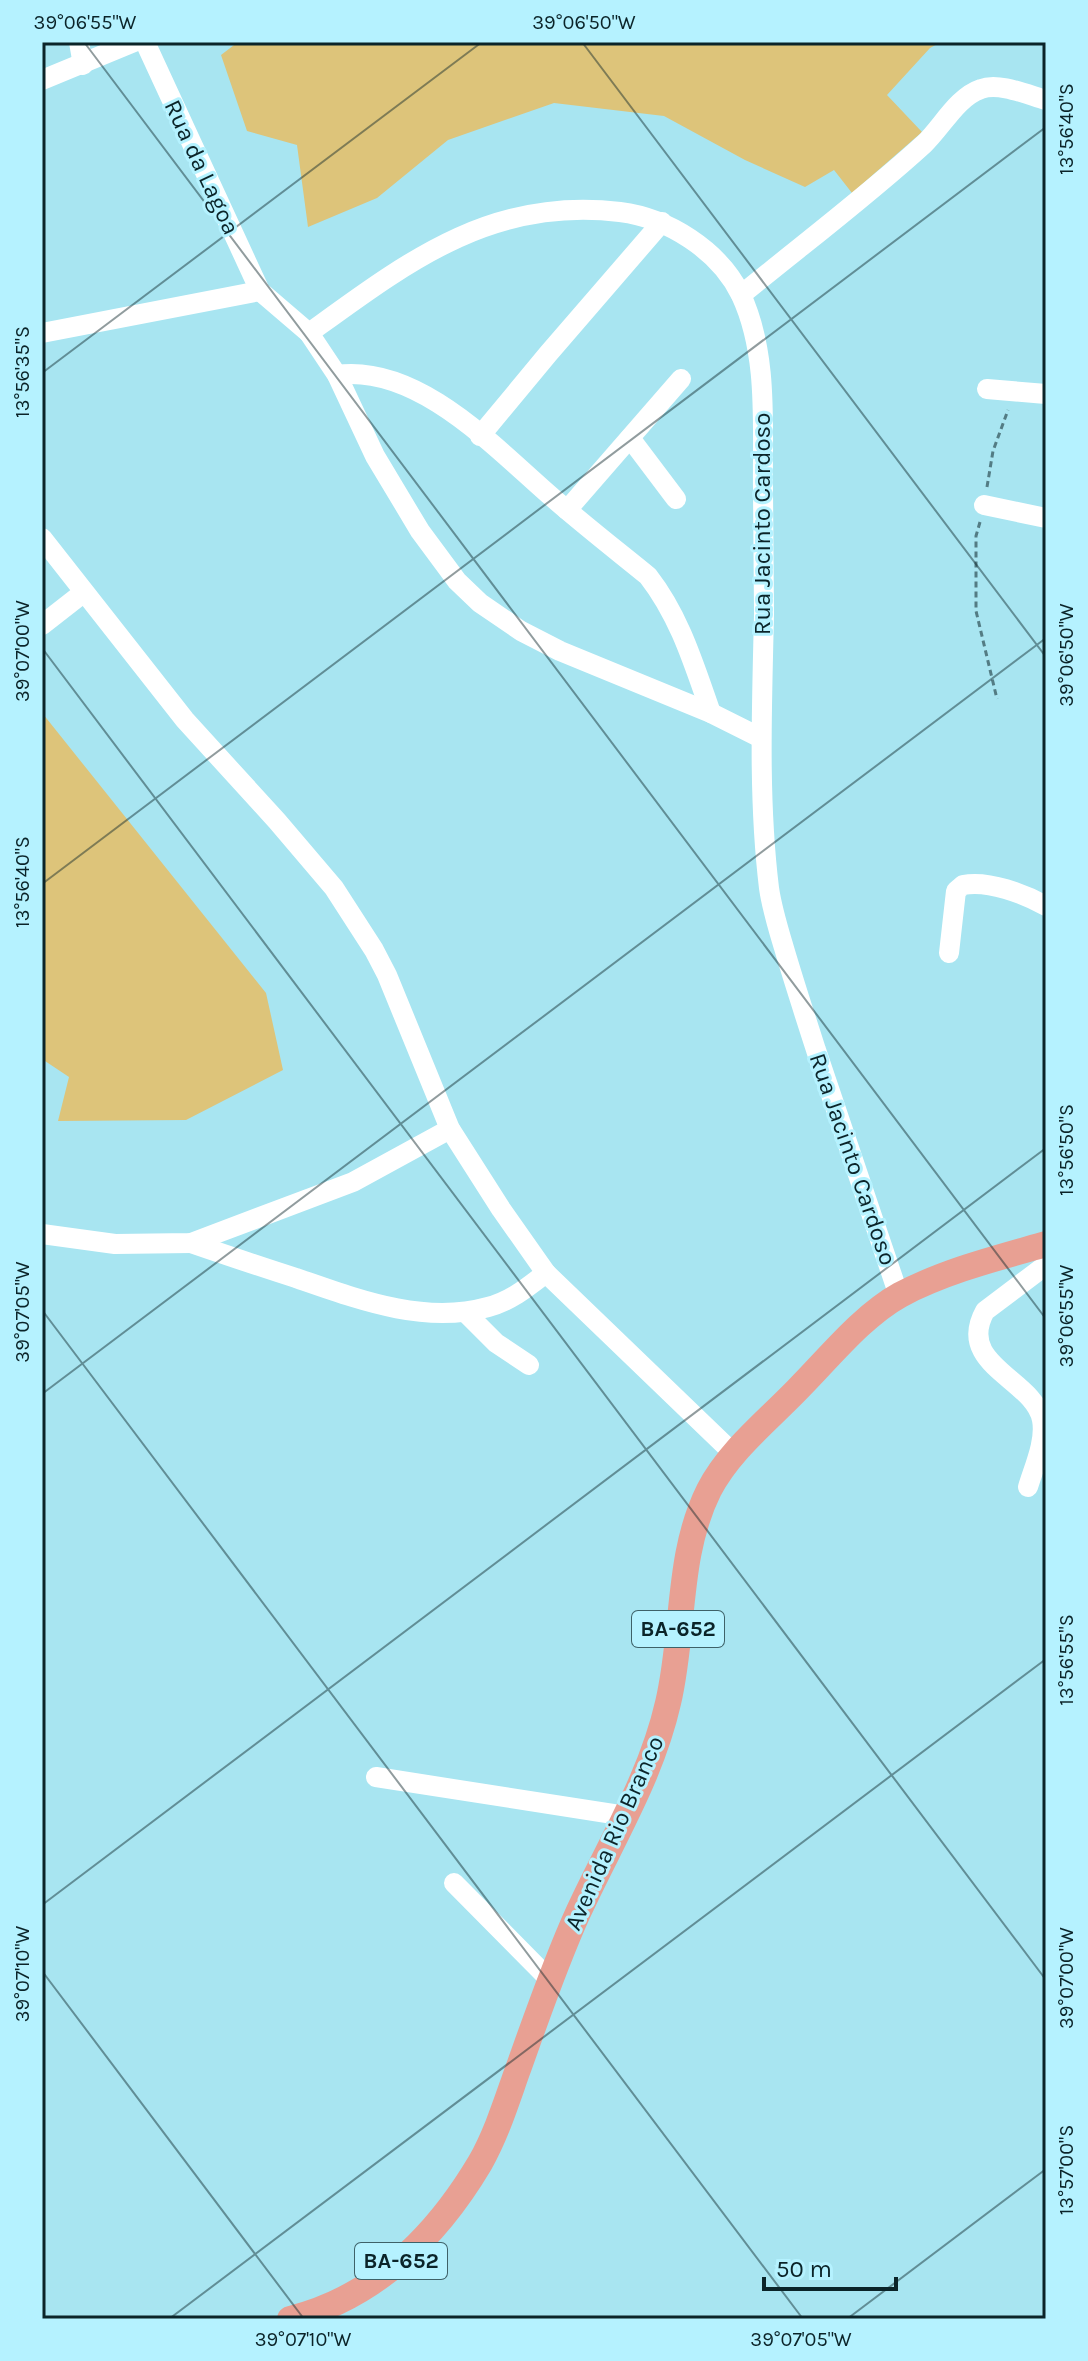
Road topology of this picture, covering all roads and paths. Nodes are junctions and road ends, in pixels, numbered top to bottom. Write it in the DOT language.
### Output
graph roads {
  1 [pos="79,42"];
  2 [pos="134,42"];
  3 [pos="145,42"];
  4 [pos="83,65"];
  5 [pos="42,80"];
  6 [pos="1046,100"];
  7 [pos="662,222"];
  8 [pos="260,291"];
  9 [pos="741,295"];
  10 [pos="42,333"];
  11 [pos="309,333"];
  12 [pos="337,375"];
  13 [pos="681,379"];
  14 [pos="987,389"];
  15 [pos="1014,391"];
  16 [pos="1046,394"];
  17 [pos="480,436"];
  18 [pos="630,438"];
  19 [pos="676,499"];
  20 [pos="984,505"];
  21 [pos="567,510"];
  22 [pos="1046,518"];
  23 [pos="42,538"];
  24 [pos="83,593"];
  25 [pos="42,625"];
  26 [pos="997,699"];
  27 [pos="711,713"];
  28 [pos="761,738"];
  29 [pos="1046,906"];
  30 [pos="949,953"];
  31 [pos="450,1129"];
  32 [pos="42,1234"];
  33 [pos="191,1243"];
  34 [pos="1046,1244"];
  35 [pos="1046,1265"];
  36 [pos="546,1273"];
  37 [pos="899,1296"];
  38 [pos="465,1312"];
  39 [pos="529,1365"];
  40 [pos="734,1454"];
  41 [pos="1028,1487"];
  42 [pos="376,1777"];
  43 [pos="626,1816"];
  44 [pos="454,1883"];
  45 [pos="550,1980"];
  46 [pos="290,2319"];
  1 -- 4 [label="street"];
  2 -- 4 [label="street"];
  3 -- 8 [label="street, Rua da Lagoa"];
  4 -- 5 [label="street"];
  6 -- 9 [label="street"];
  7 -- 9 [label="street, Rua Jacinto Cardoso"];
  7 -- 11 [label="street, Rua Jacinto Cardoso"];
  7 -- 17 [label="street"];
  8 -- 10 [label="street"];
  8 -- 11 [label="street"];
  9 -- 28 [label="street, Rua Jacinto Cardoso"];
  11 -- 12 [label="street"];
  12 -- 17 [label="street"];
  12 -- 27 [label="street"];
  13 -- 18 [label="street"];
  14 -- 15 [label="street"];
  15 -- 16 [label="street"];
  15 -- 20 [label="path"];
  17 -- 21 [label="street"];
  18 -- 19 [label="street"];
  18 -- 21 [label="street"];
  20 -- 22 [label="street"];
  20 -- 26 [label="path"];
  21 -- 27 [label="street"];
  23 -- 24 [label="street"];
  24 -- 25 [label="street"];
  24 -- 31 [label="street"];
  27 -- 28 [label="street"];
  28 -- 37 [label="street, Rua Jacinto Cardoso"];
  29 -- 30 [label="street"];
  31 -- 33 [label="street"];
  31 -- 36 [label="street"];
  32 -- 33 [label="street"];
  33 -- 38 [label="street"];
  34 -- 37 [label="main road, Avenida Rio Branco / BA-652"];
  35 -- 41 [label="street"];
  36 -- 38 [label="street"];
  36 -- 40 [label="street"];
  37 -- 40 [label="main road, Avenida Rio Branco / BA-652"];
  38 -- 39 [label="street"];
  40 -- 43 [label="main road, Avenida Rio Branco / BA-652"];
  42 -- 43 [label="street"];
  43 -- 45 [label="main road, Avenida Rio Branco / BA-652"];
  44 -- 45 [label="street"];
  45 -- 46 [label="main road, Avenida Rio Branco / BA-652"];
}
